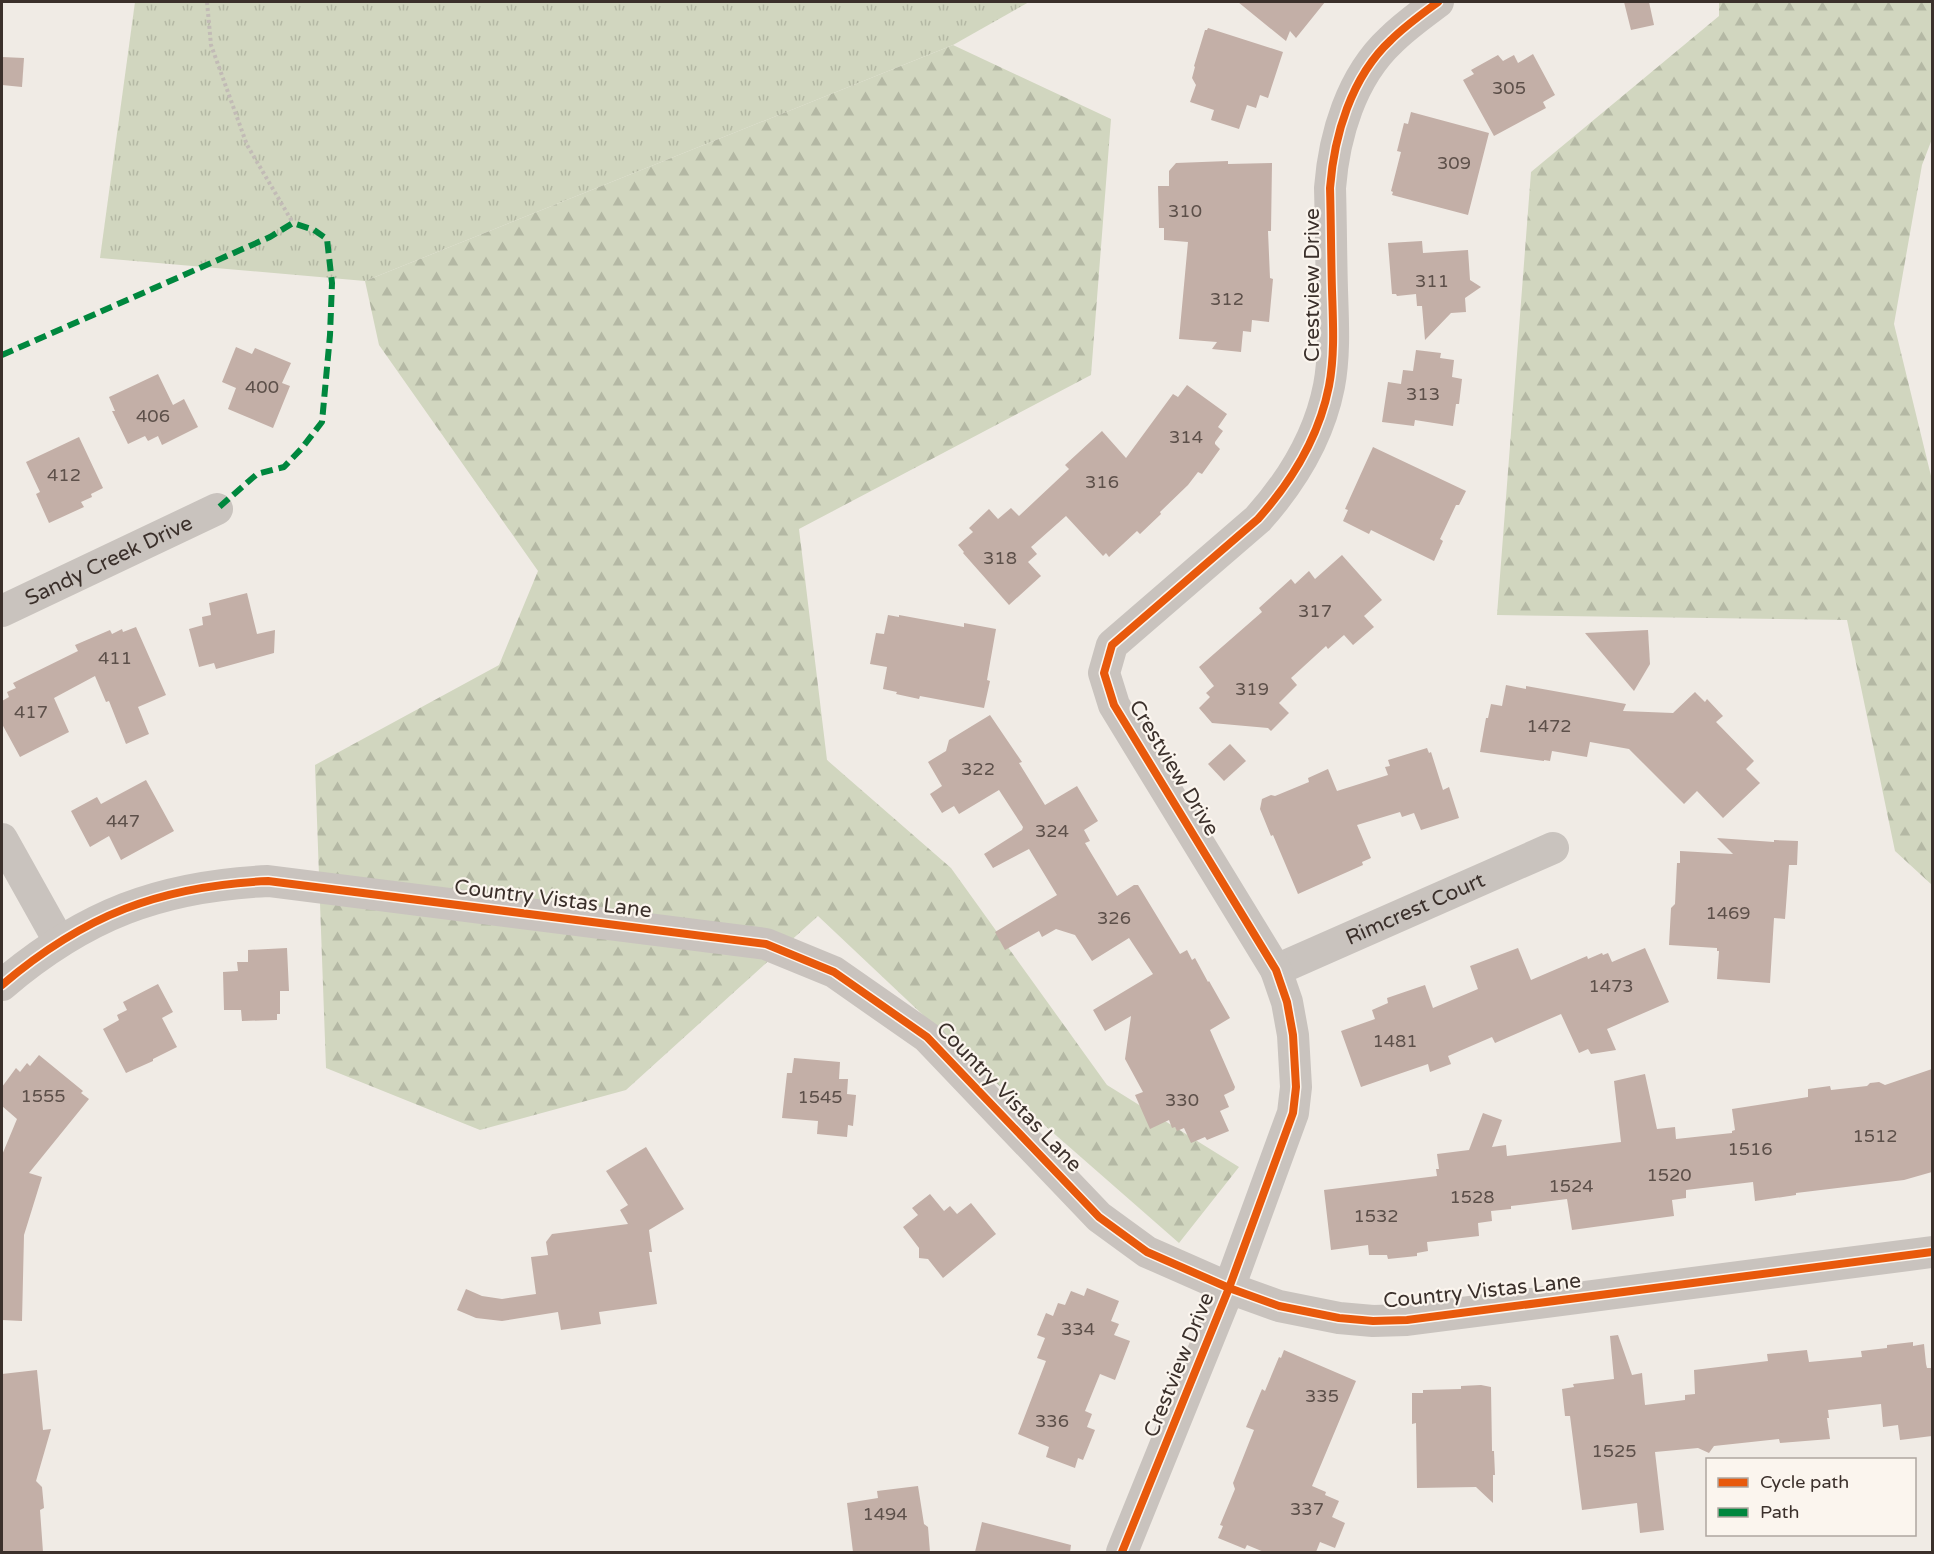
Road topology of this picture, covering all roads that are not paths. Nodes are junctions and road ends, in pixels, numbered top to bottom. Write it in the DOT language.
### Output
graph roads {
  1 [pos="1438,2"];
  2 [pos="217,509"];
  3 [pos="2,611"];
  4 [pos="2,838"];
  5 [pos="1553,848"];
  6 [pos="59,941"];
  7 [pos="1276,970"];
  8 [pos="2,985"];
  9 [pos="1932,1252"];
  10 [pos="1229,1288"];
  11 [pos="1122,1552"];
  1 -- 7 [label="street, Crestview Drive"];
  2 -- 3 [label="street, Sandy Creek Drive"];
  4 -- 6 [label="street"];
  5 -- 7 [label="street, Rimcrest Court"];
  6 -- 8 [label="street, Country Vistas Lane"];
  6 -- 10 [label="street, Country Vistas Lane"];
  7 -- 10 [label="street, Crestview Drive"];
  9 -- 10 [label="street, Country Vistas Lane"];
  10 -- 11 [label="street, Crestview Drive"];
}
